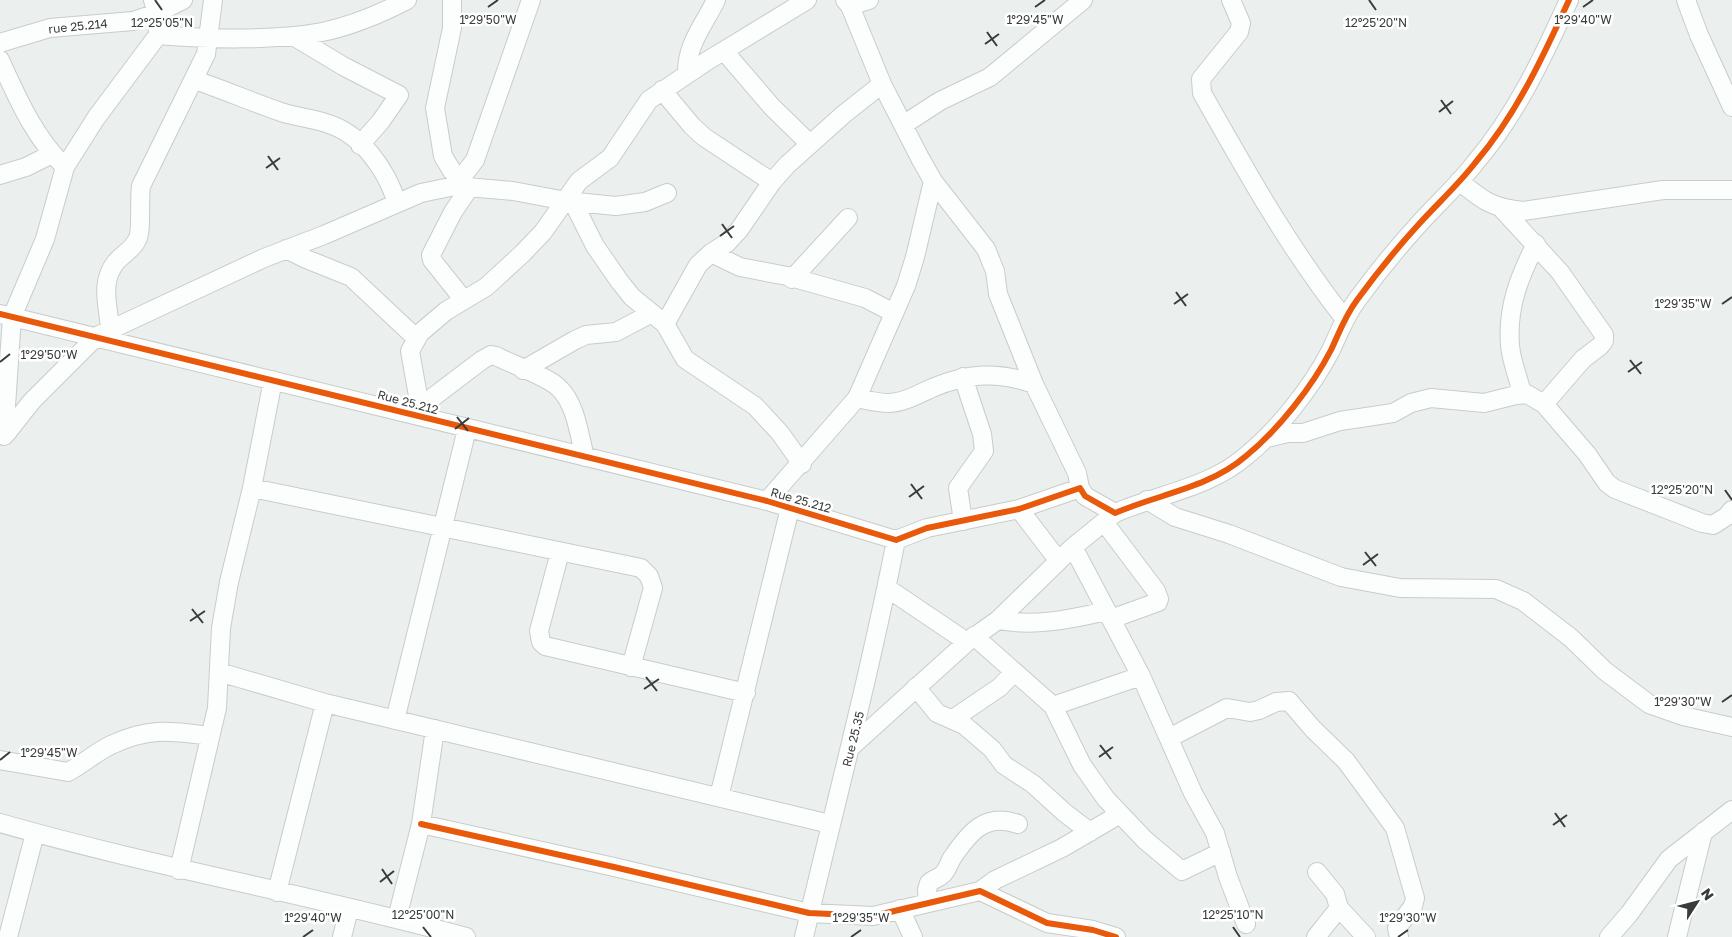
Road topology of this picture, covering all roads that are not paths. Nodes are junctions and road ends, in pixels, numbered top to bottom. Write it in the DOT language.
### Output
graph roads {
  1 [pos="183,0"];
  2 [pos="214,0"];
  3 [pos="407,0"];
  4 [pos="452,0"];
  5 [pos="531,0"];
  6 [pos="716,0"];
  7 [pos="869,0"];
  8 [pos="1083,0"];
  9 [pos="1231,0"];
  10 [pos="1569,0"];
  11 [pos="1686,0"];
  12 [pos="795,3"];
  13 [pos="848,3"];
  14 [pos="155,7"];
  15 [pos="158,35"];
  16 [pos="294,36"];
  17 [pos="208,37"];
  18 [pos="0,43"];
  19 [pos="724,50"];
  20 [pos="0,60"];
  21 [pos="686,74"];
  22 [pos="194,80"];
  23 [pos="882,84"];
  24 [pos="662,90"];
  25 [pos="1732,106"];
  26 [pos="903,125"];
  27 [pos="810,144"];
  28 [pos="360,145"];
  29 [pos="52,154"];
  30 [pos="65,167"];
  31 [pos="0,175"];
  32 [pos="933,181"];
  33 [pos="1459,181"];
  34 [pos="772,182"];
  35 [pos="462,184"];
  36 [pos="1732,190"];
  37 [pos="667,193"];
  38 [pos="569,202"];
  39 [pos="397,203"];
  40 [pos="1502,209"];
  41 [pos="848,218"];
  42 [pos="1536,244"];
  43 [pos="286,249"];
  44 [pos="711,253"];
  45 [pos="792,279"];
  46 [pos="463,299"];
  47 [pos="894,313"];
  48 [pos="6,316"];
  49 [pos="1344,318"];
  50 [pos="658,319"];
  51 [pos="104,333"];
  52 [pos="416,338"];
  53 [pos="523,370"];
  54 [pos="963,378"];
  55 [pos="273,380"];
  56 [pos="1034,384"];
  57 [pos="1522,394"];
  58 [pos="857,398"];
  59 [pos="1544,404"];
  60 [pos="419,411"];
  61 [pos="467,429"];
  62 [pos="3,438"];
  63 [pos="1267,438"];
  64 [pos="584,457"];
  65 [pos="802,464"];
  66 [pos="252,488"];
  67 [pos="1080,488"];
  68 [pos="1147,500"];
  69 [pos="767,501"];
  70 [pos="790,508"];
  71 [pos="1019,509"];
  72 [pos="1732,510"];
  73 [pos="1110,517"];
  74 [pos="963,521"];
  75 [pos="444,527"];
  76 [pos="896,540"];
  77 [pos="1073,547"];
  78 [pos="560,552"];
  79 [pos="1058,560"];
  80 [pos="887,588"];
  81 [pos="1109,615"];
  82 [pos="998,620"];
  83 [pos="971,639"];
  84 [pos="632,667"];
  85 [pos="219,672"];
  86 [pos="1014,672"];
  87 [pos="1141,676"];
  88 [pos="916,688"];
  89 [pos="746,692"];
  90 [pos="325,703"];
  91 [pos="1053,706"];
  92 [pos="954,719"];
  93 [pos="396,720"];
  94 [pos="1732,727"];
  95 [pos="435,729"];
  96 [pos="210,736"];
  97 [pos="1169,738"];
  98 [pos="852,746"];
  99 [pos="0,760"];
  100 [pos="719,798"];
  101 [pos="1732,810"];
  102 [pos="1120,814"];
  103 [pos="0,823"];
  104 [pos="420,824"];
  105 [pos="830,824"];
  106 [pos="1018,824"];
  107 [pos="1090,832"];
  108 [pos="1703,832"];
  109 [pos="35,833"];
  110 [pos="1222,852"];
  111 [pos="179,870"];
  112 [pos="1317,872"];
  113 [pos="980,891"];
  114 [pos="277,892"];
  115 [pos="928,903"];
  116 [pos="1339,908"];
  117 [pos="349,909"];
  118 [pos="900,910"];
  119 [pos="809,913"];
  120 [pos="397,918"];
  121 [pos="1246,924"];
  122 [pos="1048,930"];
  123 [pos="8,937"];
  124 [pos="342,937"];
  125 [pos="466,937"];
  126 [pos="804,937"];
  127 [pos="913,937"];
  128 [pos="1116,937"];
  129 [pos="1316,937"];
  130 [pos="1366,937"];
  131 [pos="1399,937"];
  132 [pos="1609,937"];
  133 [pos="1677,937"];
  1 -- 14 [label="street, rue 25.214"];
  2 -- 17 [label="street"];
  3 -- 16 [label="street"];
  4 -- 35 [label="street"];
  5 -- 35 [label="street"];
  6 -- 21 [label="street"];
  7 -- 13 [label="street"];
  8 -- 26 [label="street"];
  9 -- 49 [label="street"];
  10 -- 33 [label="street"];
  11 -- 25 [label="street"];
  12 -- 19 [label="street"];
  13 -- 23 [label="street"];
  14 -- 15 [label="street"];
  14 -- 18 [label="street, rue 25.214"];
  15 -- 17 [label="street"];
  15 -- 30 [label="street"];
  16 -- 17 [label="street"];
  16 -- 28 [label="street"];
  17 -- 22 [label="street"];
  19 -- 21 [label="street"];
  19 -- 27 [label="street"];
  20 -- 29 [label="street"];
  21 -- 24 [label="street"];
  22 -- 28 [label="street"];
  22 -- 51 [label="street"];
  23 -- 26 [label="street"];
  23 -- 27 [label="street"];
  24 -- 34 [label="street"];
  24 -- 38 [label="street"];
  26 -- 32 [label="street"];
  27 -- 34 [label="street"];
  28 -- 39 [label="street"];
  29 -- 30 [label="street"];
  29 -- 31 [label="street"];
  30 -- 48 [label="street"];
  32 -- 47 [label="street"];
  32 -- 56 [label="street"];
  33 -- 40 [label="street"];
  33 -- 49 [label="street"];
  34 -- 44 [label="street"];
  35 -- 38 [label="street"];
  35 -- 39 [label="street"];
  35 -- 46 [label="street"];
  36 -- 40 [label="street"];
  37 -- 38 [label="street"];
  38 -- 46 [label="street"];
  38 -- 50 [label="street"];
  39 -- 43 [label="street"];
  40 -- 42 [label="street"];
  41 -- 45 [label="street"];
  42 -- 57 [label="street"];
  42 -- 59 [label="street"];
  43 -- 51 [label="street"];
  43 -- 52 [label="street"];
  44 -- 45 [label="street"];
  44 -- 50 [label="street"];
  45 -- 47 [label="street"];
  46 -- 52 [label="street"];
  47 -- 58 [label="street"];
  48 -- 51 [label="street, Rue 25.212"];
  48 -- 62 [label="street"];
  49 -- 63 [label="street"];
  50 -- 53 [label="street"];
  50 -- 65 [label="street"];
  51 -- 55 [label="street, Rue 25.212"];
  51 -- 62 [label="street"];
  52 -- 60 [label="street"];
  53 -- 60 [label="street"];
  53 -- 64 [label="street"];
  54 -- 56 [label="street"];
  54 -- 58 [label="street"];
  54 -- 74 [label="street"];
  55 -- 60 [label="street, Rue 25.212"];
  55 -- 66 [label="street"];
  56 -- 67 [label="street"];
  57 -- 59 [label="street"];
  57 -- 63 [label="street"];
  58 -- 65 [label="street"];
  59 -- 72 [label="street"];
  60 -- 61 [label="street, Rue 25.212"];
  61 -- 64 [label="street, Rue 25.212"];
  61 -- 75 [label="street"];
  63 -- 68 [label="street"];
  64 -- 69 [label="street, Rue 25.212"];
  65 -- 69 [label="street"];
  66 -- 75 [label="street"];
  66 -- 85 [label="street"];
  67 -- 71 [label="street"];
  67 -- 73 [label="street"];
  68 -- 73 [label="street"];
  68 -- 94 [label="street"];
  69 -- 70 [label="street, Rue 25.212"];
  70 -- 76 [label="street, Rue 25.212"];
  70 -- 89 [label="street"];
  71 -- 74 [label="street"];
  71 -- 79 [label="street"];
  73 -- 77 [label="street"];
  73 -- 81 [label="street"];
  74 -- 76 [label="street"];
  75 -- 78 [label="street"];
  75 -- 93 [label="street"];
  76 -- 80 [label="street, Rue 25.35"];
  77 -- 79 [label="street"];
  77 -- 81 [label="street"];
  78 -- 84 [label="street"];
  78 -- 84 [label="street"];
  79 -- 82 [label="street"];
  80 -- 83 [label="street"];
  80 -- 98 [label="street, Rue 25.35"];
  81 -- 82 [label="street"];
  81 -- 87 [label="street"];
  82 -- 83 [label="street"];
  83 -- 86 [label="street"];
  83 -- 88 [label="street"];
  84 -- 89 [label="street"];
  85 -- 90 [label="street"];
  85 -- 96 [label="street"];
  86 -- 91 [label="street"];
  86 -- 92 [label="street"];
  87 -- 91 [label="street"];
  87 -- 97 [label="street"];
  88 -- 92 [label="street"];
  88 -- 98 [label="street"];
  89 -- 100 [label="street"];
  90 -- 93 [label="street"];
  90 -- 114 [label="street"];
  91 -- 102 [label="street"];
  92 -- 107 [label="street"];
  93 -- 95 [label="street"];
  95 -- 100 [label="street"];
  95 -- 104 [label="street"];
  96 -- 99 [label="street"];
  96 -- 111 [label="street"];
  97 -- 110 [label="street"];
  97 -- 131 [label="street"];
  98 -- 105 [label="street, Rue 25.35"];
  100 -- 105 [label="street"];
  101 -- 108 [label="street"];
  102 -- 107 [label="street"];
  102 -- 110 [label="street"];
  103 -- 109 [label="street"];
  104 -- 119 [label="street"];
  104 -- 120 [label="street"];
  105 -- 119 [label="street, Rue 25.35"];
  106 -- 115 [label="street"];
  107 -- 113 [label="street"];
  108 -- 132 [label="street"];
  108 -- 133 [label="street"];
  109 -- 111 [label="street"];
  109 -- 123 [label="street"];
  110 -- 121 [label="street"];
  111 -- 114 [label="street"];
  112 -- 116 [label="street"];
  113 -- 115 [label="street"];
  113 -- 122 [label="street"];
  114 -- 117 [label="street"];
  115 -- 118 [label="street"];
  116 -- 129 [label="street"];
  116 -- 130 [label="street"];
  117 -- 120 [label="street"];
  117 -- 124 [label="street"];
  118 -- 119 [label="street"];
  118 -- 127 [label="street"];
  119 -- 126 [label="street, Rue 25.35"];
  120 -- 125 [label="street"];
  122 -- 128 [label="street"];
}
